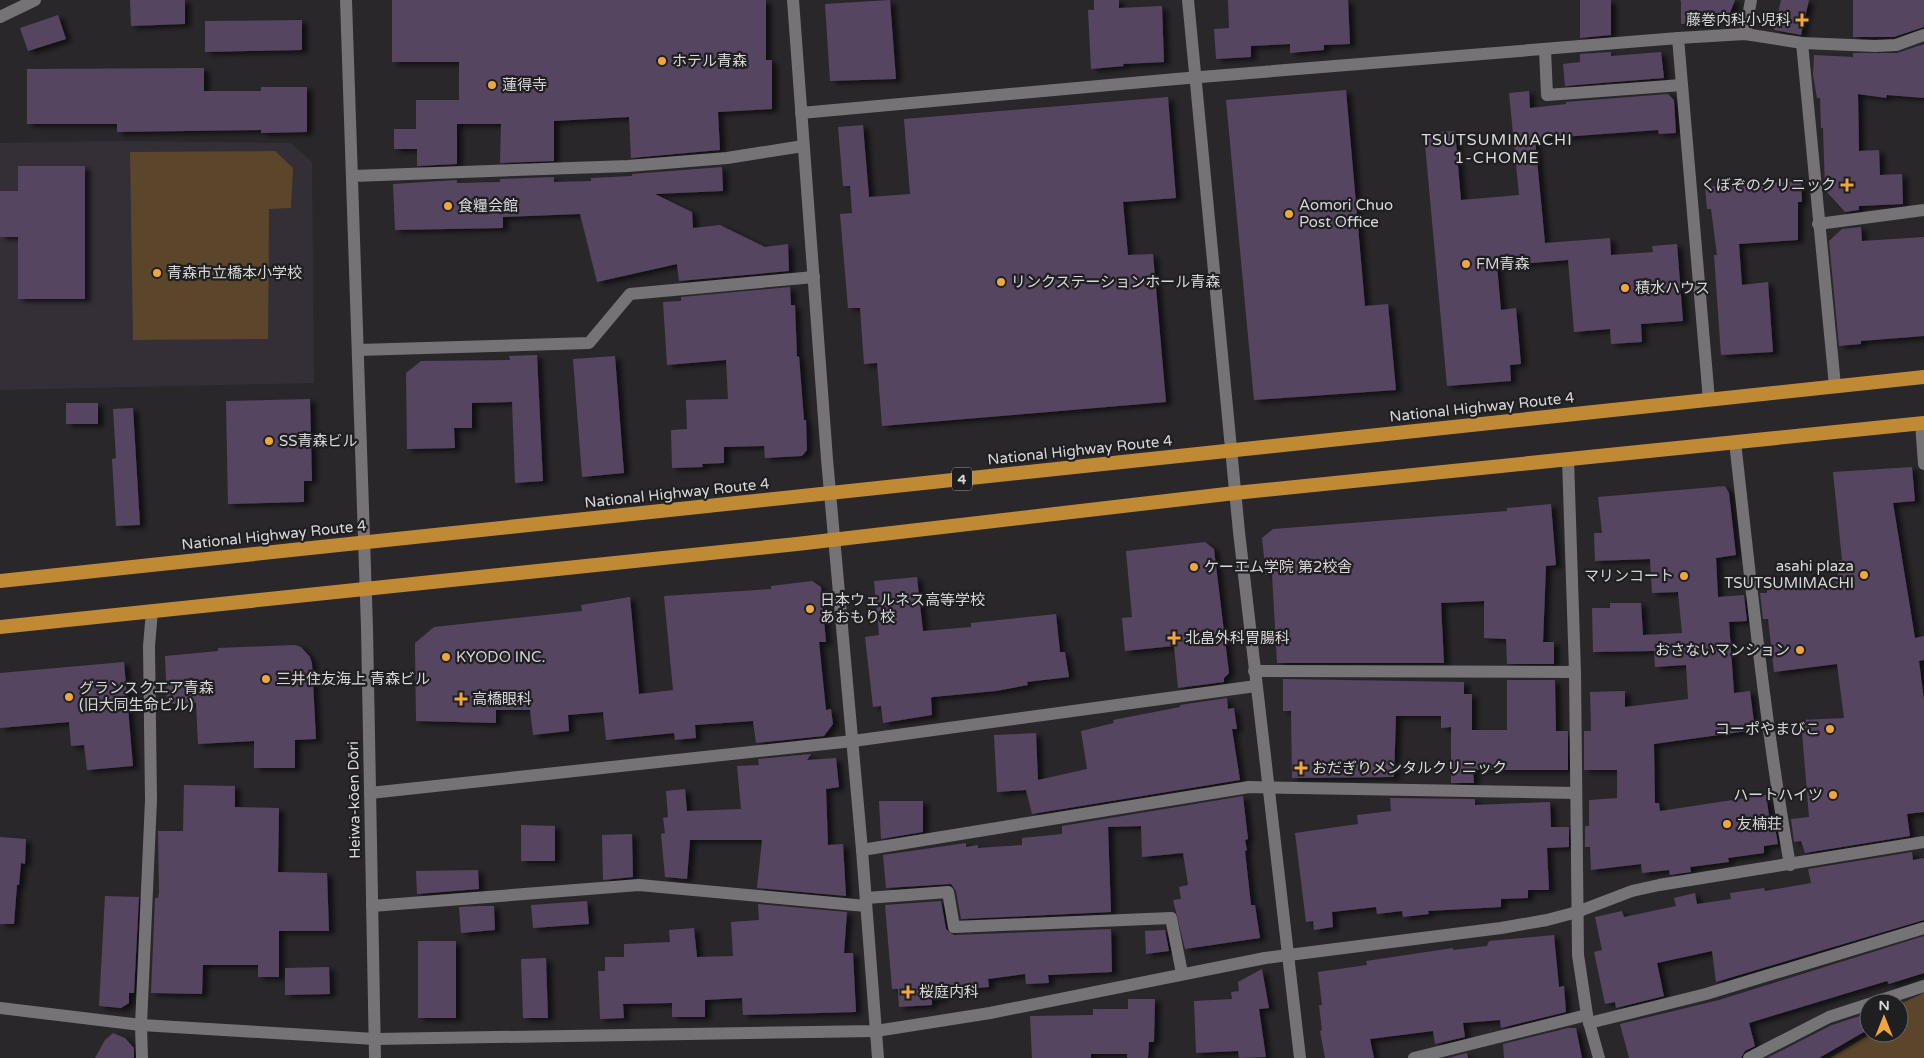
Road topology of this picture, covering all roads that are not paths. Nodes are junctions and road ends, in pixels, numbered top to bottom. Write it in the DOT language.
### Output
graph roads {
  1 [pos="36,0"];
  2 [pos="346,0"];
  3 [pos="793,0"];
  4 [pos="1188,0"];
  5 [pos="1751,0"];
  6 [pos="0,17"];
  7 [pos="1745,34"];
  8 [pos="1924,35"];
  9 [pos="1678,38"];
  10 [pos="1802,43"];
  11 [pos="1545,50"];
  12 [pos="1195,78"];
  13 [pos="1682,85"];
  14 [pos="801,113"];
  15 [pos="803,146"];
  16 [pos="352,176"];
  17 [pos="1924,210"];
  18 [pos="1818,224"];
  19 [pos="814,277"];
  20 [pos="358,350"];
  21 [pos="1924,376"];
  22 [pos="1834,386"];
  23 [pos="1709,400"];
  24 [pos="1922,423"];
  25 [pos="1735,442"];
  26 [pos="1231,451"];
  27 [pos="1568,459"];
  28 [pos="1924,464"];
  29 [pos="831,493"];
  30 [pos="1235,493"];
  31 [pos="835,539"];
  32 [pos="364,542"];
  33 [pos="0,581"];
  34 [pos="366,588"];
  35 [pos="152,611"];
  36 [pos="0,627"];
  37 [pos="1254,671"];
  38 [pos="1575,672"];
  39 [pos="1256,686"];
  40 [pos="853,741"];
  41 [pos="1267,788"];
  42 [pos="370,793"];
  43 [pos="1576,793"];
  44 [pos="1924,842"];
  45 [pos="862,850"];
  46 [pos="1790,865"];
  47 [pos="866,902"];
  48 [pos="372,906"];
  49 [pos="1577,912"];
  50 [pos="1924,928"];
  51 [pos="1287,955"];
  52 [pos="1182,973"];
  53 [pos="1924,986"];
  54 [pos="1903,993"];
  55 [pos="0,1008"];
  56 [pos="1859,1008"];
  57 [pos="1588,1019"];
  58 [pos="141,1024"];
  59 [pos="876,1031"];
  60 [pos="375,1039"];
  61 [pos="142,1058"];
  62 [pos="375,1058"];
  63 [pos="878,1058"];
  64 [pos="1300,1058"];
  65 [pos="1414,1058"];
  66 [pos="1599,1058"];
  67 [pos="1749,1058"];
  1 -- 6 [label="street"];
  2 -- 16 [label="street, Heiwa-kōen Dōri"];
  3 -- 14 [label="street"];
  4 -- 12 [label="street"];
  5 -- 7 [label="street"];
  7 -- 9 [label="street"];
  7 -- 10 [label="street"];
  8 -- 10 [label="street"];
  9 -- 11 [label="street"];
  9 -- 13 [label="street"];
  10 -- 18 [label="street"];
  11 -- 12 [label="street"];
  11 -- 13 [label="street"];
  12 -- 14 [label="street"];
  12 -- 26 [label="street"];
  13 -- 23 [label="street"];
  14 -- 15 [label="street"];
  15 -- 16 [label="street"];
  15 -- 19 [label="street"];
  16 -- 20 [label="street, Heiwa-kōen Dōri"];
  17 -- 18 [label="street"];
  18 -- 22 [label="street"];
  19 -- 20 [label="street"];
  19 -- 29 [label="street"];
  20 -- 32 [label="street, Heiwa-kōen Dōri"];
  21 -- 22 [label="highway, National Highway Route 4 / 4"];
  22 -- 23 [label="highway, National Highway Route 4 / 4"];
  23 -- 26 [label="highway, National Highway Route 4 / 4"];
  24 -- 25 [label="highway"];
  24 -- 28 [label="street"];
  25 -- 27 [label="highway"];
  25 -- 46 [label="street"];
  26 -- 29 [label="highway, National Highway Route 4 / 4"];
  26 -- 30 [label="street"];
  27 -- 30 [label="highway"];
  27 -- 38 [label="street"];
  29 -- 31 [label="street"];
  29 -- 32 [label="highway, National Highway Route 4 / 4"];
  30 -- 31 [label="highway"];
  30 -- 37 [label="street"];
  31 -- 34 [label="highway"];
  31 -- 40 [label="street"];
  32 -- 33 [label="highway, National Highway Route 4 / 4"];
  32 -- 34 [label="street, Heiwa-kōen Dōri"];
  34 -- 35 [label="highway"];
  34 -- 42 [label="street, Heiwa-kōen Dōri"];
  35 -- 36 [label="highway"];
  35 -- 58 [label="street"];
  37 -- 38 [label="street"];
  37 -- 39 [label="street"];
  38 -- 43 [label="street"];
  39 -- 40 [label="street"];
  39 -- 41 [label="street"];
  40 -- 42 [label="street"];
  40 -- 45 [label="street"];
  41 -- 43 [label="street"];
  41 -- 45 [label="street"];
  41 -- 51 [label="street"];
  42 -- 48 [label="street, Heiwa-kōen Dōri"];
  43 -- 49 [label="street"];
  44 -- 46 [label="street"];
  45 -- 47 [label="street"];
  46 -- 49 [label="street"];
  47 -- 48 [label="street"];
  47 -- 52 [label="street"];
  47 -- 59 [label="street"];
  48 -- 60 [label="street, Heiwa-kōen Dōri"];
  49 -- 51 [label="street"];
  49 -- 57 [label="street"];
  50 -- 57 [label="street"];
  51 -- 52 [label="street"];
  51 -- 64 [label="street"];
  52 -- 59 [label="street"];
  53 -- 54 [label="street"];
  55 -- 58 [label="street"];
  56 -- 67 [label="street"];
  57 -- 65 [label="street"];
  57 -- 66 [label="street"];
  58 -- 60 [label="street"];
  58 -- 61 [label="street"];
  59 -- 60 [label="street"];
  59 -- 63 [label="street"];
  60 -- 62 [label="street, Heiwa-kōen Dōri"];
}
